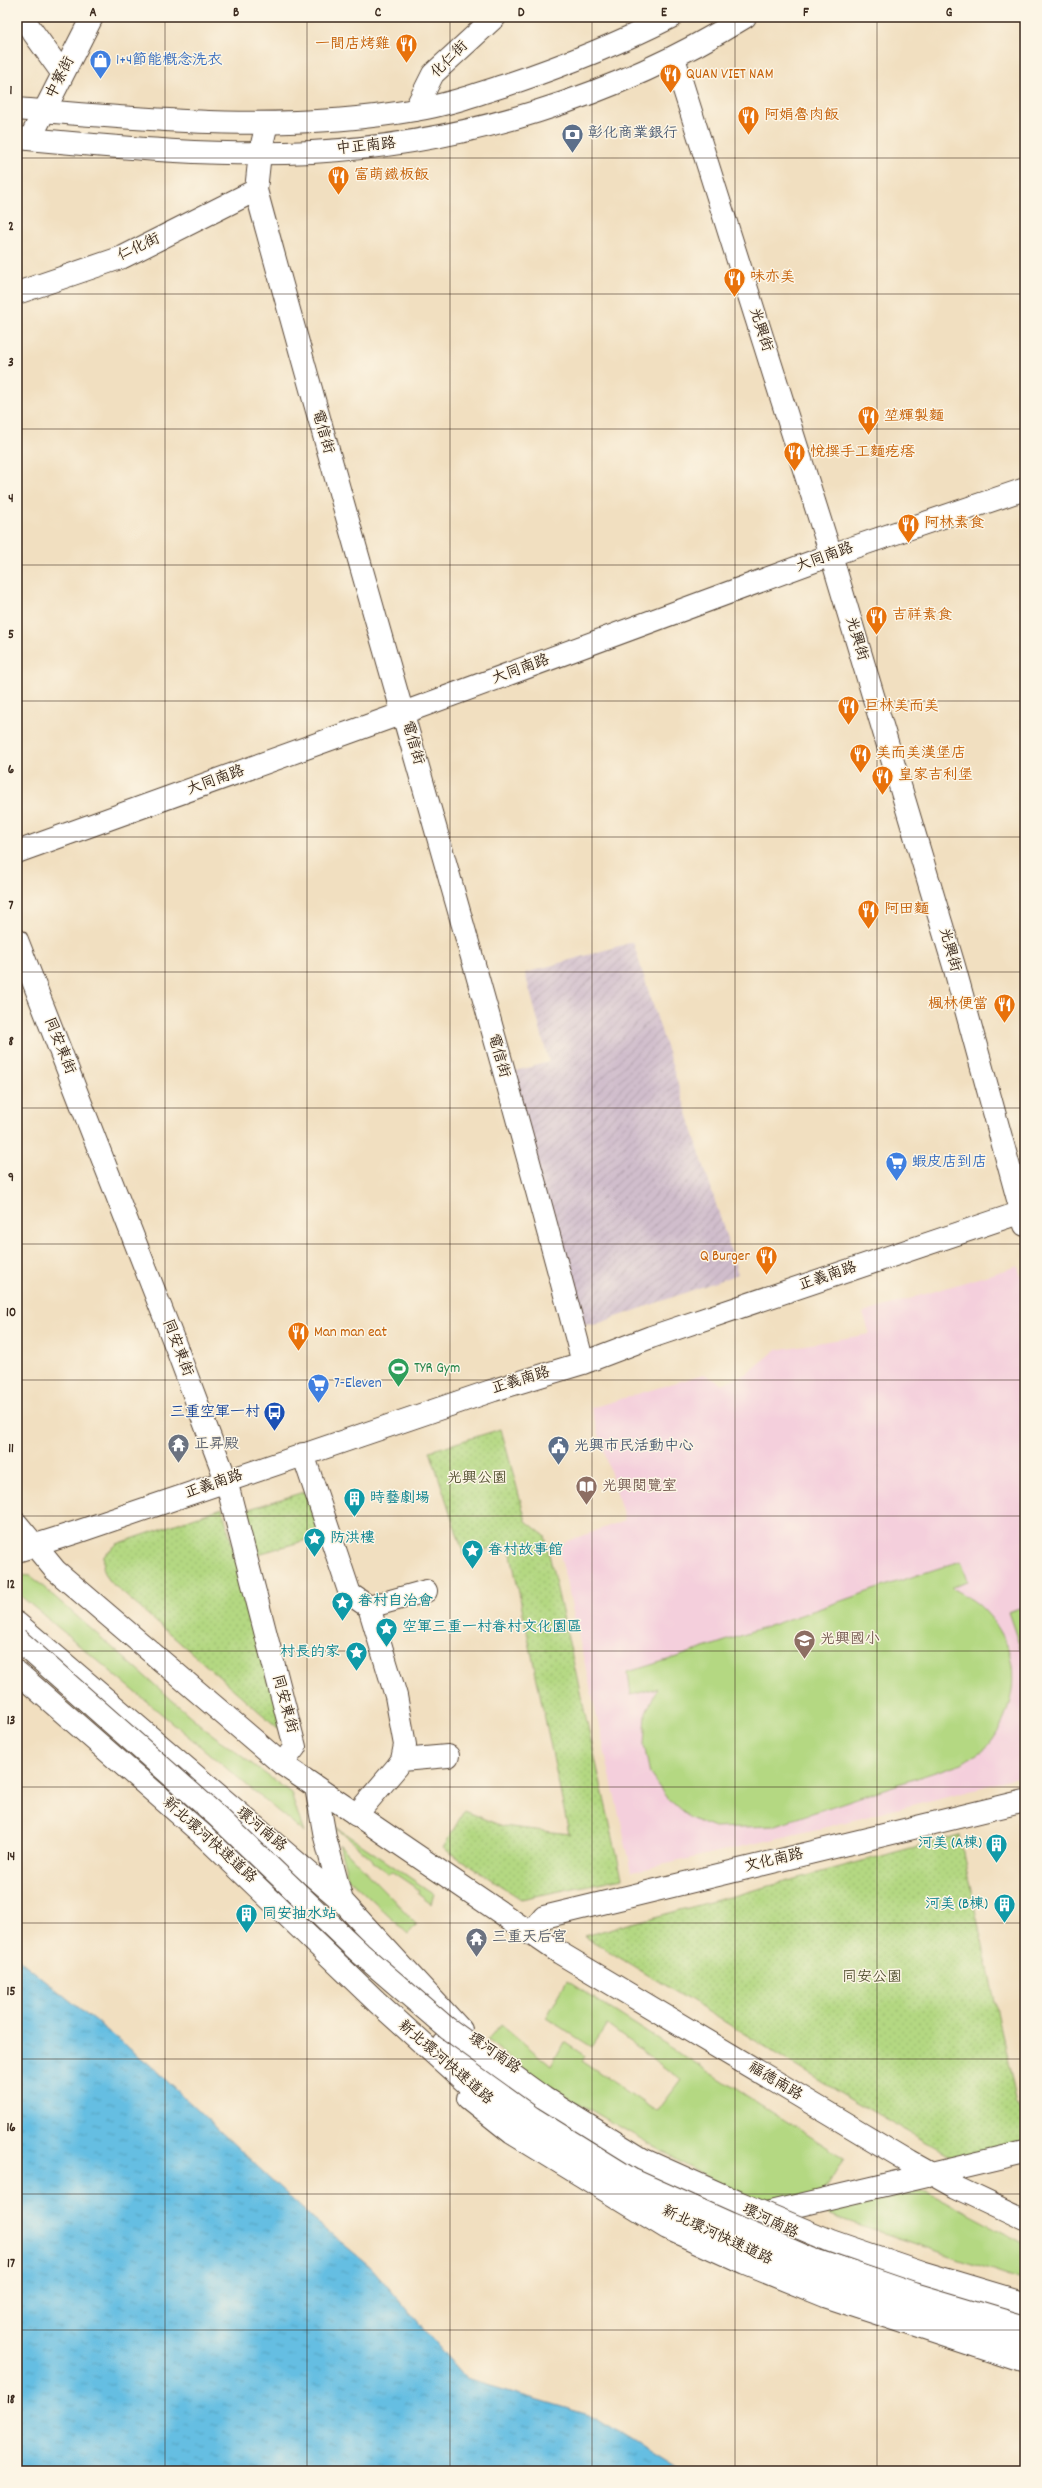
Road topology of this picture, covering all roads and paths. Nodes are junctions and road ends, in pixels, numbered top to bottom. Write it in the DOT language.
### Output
graph roads {
  1 [pos="22,17"];
  2 [pos="92,17"];
  3 [pos="495,17"];
  4 [pos="671,17"];
  5 [pos="730,17"];
  6 [pos="745,17"];
  7 [pos="698,46"];
  8 [pos="674,58"];
  9 [pos="63,74"];
  10 [pos="17,109"];
  11 [pos="415,110"];
  12 [pos="44,112"];
  13 [pos="267,123"];
  14 [pos="23,139"];
  15 [pos="260,153"];
  16 [pos="256,190"];
  17 [pos="17,293"];
  18 [pos="1025,489"];
  19 [pos="831,555"];
  20 [pos="403,713"];
  21 [pos="17,852"];
  22 [pos="17,940"];
  23 [pos="1024,1216"];
  24 [pos="583,1363"];
  25 [pos="303,1454"];
  26 [pos="226,1480"];
  27 [pos="17,1524"];
  28 [pos="26,1548"];
  29 [pos="426,1591"];
  30 [pos="369,1607"];
  31 [pos="17,1623"];
  32 [pos="17,1639"];
  33 [pos="17,1672"];
  34 [pos="17,1678"];
  35 [pos="448,1756"];
  36 [pos="402,1760"];
  37 [pos="282,1764"];
  38 [pos="316,1787"];
  39 [pos="1025,1801"];
  40 [pos="356,1815"];
  41 [pos="342,1901"];
  42 [pos="280,1907"];
  43 [pos="530,1934"];
  44 [pos="1025,2152"];
  45 [pos="933,2175"];
  46 [pos="757,2215"];
  47 [pos="1025,2220"];
  48 [pos="1025,2303"];
  49 [pos="1025,2317"];
  50 [pos="1025,2329"];
  51 [pos="1025,2346"];
  52 [pos="1025,2362"];
  1 -- 9 [label="main road"];
  2 -- 9 [label="main road, 中寮街"];
  3 -- 11 [label="main road, 化仁街"];
  4 -- 11 [label="main road, 中正南路"];
  5 -- 7 [label="main road, 中正南路"];
  6 -- 7 [label="main road, 中正南路"];
  7 -- 8 [label="main road, 中正南路"];
  8 -- 15 [label="main road, 中正南路"];
  8 -- 19 [label="main road, 光興街"];
  9 -- 12 [label="main road, 中寮街"];
  10 -- 12 [label="main road, 中正南路"];
  11 -- 13 [label="main road, 中正南路"];
  12 -- 13 [label="main road, 中正南路"];
  12 -- 14 [label="main road, 中寮街"];
  13 -- 15 [label="main road, 電信街"];
  14 -- 15 [label="main road, 中正南路"];
  15 -- 16 [label="main road, 電信街"];
  16 -- 17 [label="main road, 仁化街"];
  16 -- 20 [label="main road, 電信街"];
  18 -- 19 [label="main road, 大同南路"];
  19 -- 20 [label="main road, 大同南路"];
  19 -- 23 [label="main road, 光興街"];
  20 -- 21 [label="main road, 大同南路"];
  20 -- 24 [label="main road, 電信街"];
  22 -- 26 [label="main road, 同安東街"];
  23 -- 24 [label="main road, 正義南路"];
  24 -- 25 [label="main road, 正義南路"];
  25 -- 26 [label="main road, 正義南路"];
  25 -- 30 [label="main road"];
  26 -- 28 [label="main road, 正義南路"];
  26 -- 37 [label="main road, 同安東街"];
  27 -- 28 [label="main road"];
  28 -- 37 [label="main road, 福德南路"];
  29 -- 30 [label="main road"];
  30 -- 36 [label="main road"];
  31 -- 41 [label="main road, 環河南路"];
  32 -- 48 [label="main road, 新北環河快速道路, bridge"];
  33 -- 42 [label="main road, 新北環河快速道路"];
  34 -- 52 [label="main road"];
  35 -- 36 [label="main road"];
  36 -- 40 [label="main road"];
  37 -- 38 [label="main road, 福德南路"];
  38 -- 40 [label="main road, 福德南路"];
  38 -- 41 [label="main road"];
  39 -- 43 [label="main road, 文化南路"];
  40 -- 43 [label="main road, 福德南路"];
  41 -- 46 [label="main road, 環河南路"];
  42 -- 50 [label="main road"];
  42 -- 51 [label="main road, 新北環河快速道路"];
  43 -- 45 [label="main road, 福德南路"];
  44 -- 45 [label="main road"];
  45 -- 46 [label="main road"];
  45 -- 47 [label="main road, 福德南路"];
  46 -- 49 [label="main road, 環河南路"];
}
